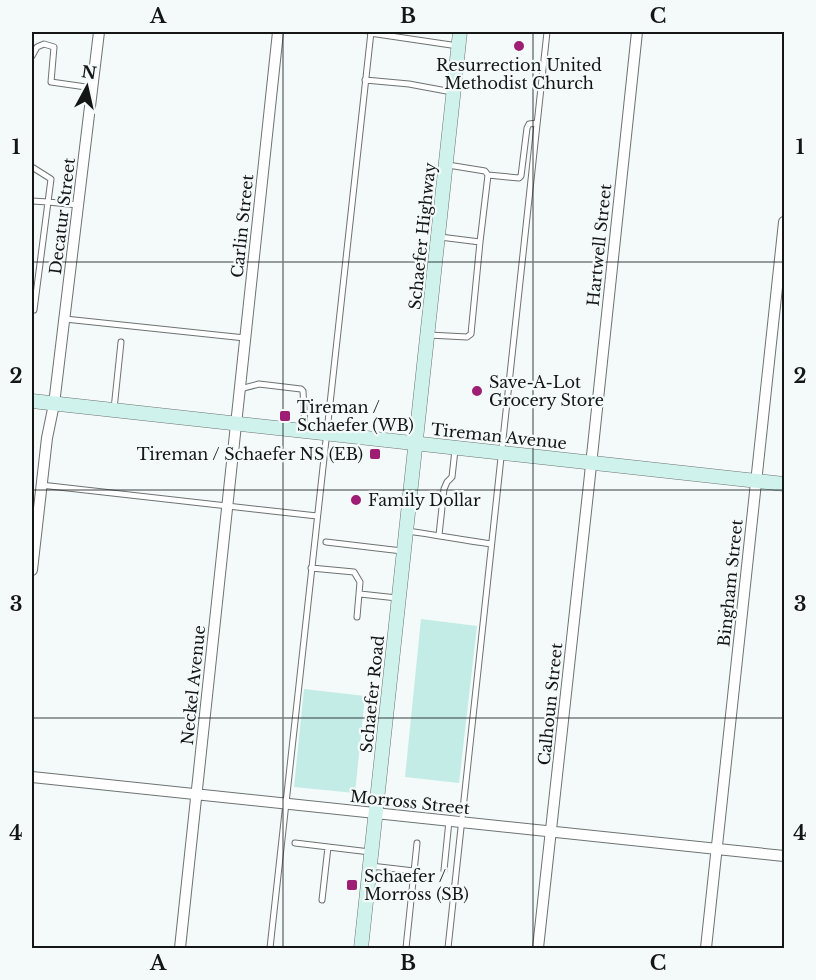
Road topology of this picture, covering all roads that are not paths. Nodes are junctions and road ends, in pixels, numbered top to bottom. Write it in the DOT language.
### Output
graph roads {
  1 [pos="99,32"];
  2 [pos="278,32"];
  3 [pos="370,32"];
  4 [pos="460,32"];
  5 [pos="547,32"];
  6 [pos="636,32"];
  7 [pos="459,46"];
  8 [pos="32,56"];
  9 [pos="365,80"];
  10 [pos="93,88"];
  11 [pos="454,92"];
  12 [pos="537,123"];
  13 [pos="446,164"];
  14 [pos="32,167"];
  15 [pos="488,175"];
  16 [pos="32,201"];
  17 [pos="48,202"];
  18 [pos="78,205"];
  19 [pos="784,222"];
  20 [pos="438,237"];
  21 [pos="480,242"];
  22 [pos="32,271"];
  23 [pos="39,272"];
  24 [pos="34,310"];
  25 [pos="64,319"];
  26 [pos="428,335"];
  27 [pos="245,338"];
  28 [pos="121,342"];
  29 [pos="240,389"];
  30 [pos="32,401"];
  31 [pos="54,404"];
  32 [pos="114,410"];
  33 [pos="236,424"];
  34 [pos="305,431"];
  35 [pos="326,434"];
  36 [pos="416,444"];
  37 [pos="455,448"];
  38 [pos="501,453"];
  39 [pos="591,463"];
  40 [pos="756,481"];
  41 [pos="784,484"];
  42 [pos="41,485"];
  43 [pos="35,499"];
  44 [pos="227,506"];
  45 [pos="317,516"];
  46 [pos="406,531"];
  47 [pos="440,535"];
  48 [pos="326,542"];
  49 [pos="491,544"];
  50 [pos="404,551"];
  51 [pos="311,568"];
  52 [pos="32,570"];
  53 [pos="360,594"];
  54 [pos="399,598"];
  55 [pos="357,617"];
  56 [pos="32,777"];
  57 [pos="196,794"];
  58 [pos="286,804"];
  59 [pos="376,813"];
  60 [pos="449,821"];
  61 [pos="462,822"];
  62 [pos="551,832"];
  63 [pos="295,843"];
  64 [pos="417,843"];
  65 [pos="328,847"];
  66 [pos="717,849"];
  67 [pos="784,856"];
  68 [pos="371,860"];
  69 [pos="444,870"];
  70 [pos="414,871"];
  71 [pos="322,900"];
  72 [pos="180,948"];
  73 [pos="270,948"];
  74 [pos="361,948"];
  75 [pos="406,948"];
  76 [pos="448,948"];
  77 [pos="538,948"];
  78 [pos="706,948"];
  1 -- 10 [label="street, Decatur Street"];
  2 -- 27 [label="street, Carlin Street"];
  3 -- 7 [label="lane"];
  3 -- 9 [label="lane"];
  4 -- 7 [label="main road, Schaefer Highway"];
  5 -- 12 [label="lane"];
  6 -- 39 [label="street, Hartwell Street"];
  7 -- 11 [label="main road, Schaefer Highway"];
  8 -- 10 [label="lane"];
  9 -- 11 [label="lane"];
  9 -- 35 [label="lane"];
  10 -- 18 [label="street, Decatur Street"];
  11 -- 13 [label="main road, Schaefer Highway"];
  12 -- 15 [label="lane"];
  12 -- 38 [label="lane"];
  13 -- 15 [label="lane"];
  13 -- 20 [label="main road, Schaefer Highway"];
  14 -- 17 [label="lane"];
  15 -- 21 [label="lane"];
  16 -- 17 [label="lane"];
  17 -- 18 [label="lane"];
  17 -- 23 [label="lane"];
  18 -- 25 [label="street, Decatur Street"];
  19 -- 40 [label="street, Bingham Street"];
  20 -- 21 [label="lane"];
  20 -- 26 [label="main road, Schaefer Highway"];
  21 -- 26 [label="lane"];
  22 -- 23 [label="lane"];
  23 -- 24 [label="lane"];
  25 -- 27 [label="lane"];
  25 -- 31 [label="street, Decatur Street"];
  26 -- 36 [label="main road, Schaefer Highway"];
  27 -- 29 [label="street, Carlin Street"];
  28 -- 32 [label="lane"];
  29 -- 33 [label="street, Carlin Street"];
  29 -- 34 [label="lane"];
  30 -- 31 [label="main road, Tireman Avenue"];
  31 -- 32 [label="main road, Tireman Avenue"];
  31 -- 42 [label="street, Decatur Street"];
  32 -- 33 [label="main road, Tireman Avenue"];
  33 -- 34 [label="main road, Tireman Avenue"];
  33 -- 44 [label="street, Neckel Avenue"];
  34 -- 35 [label="main road, Tireman Avenue"];
  35 -- 36 [label="main road, Tireman Avenue"];
  35 -- 45 [label="lane"];
  36 -- 37 [label="main road, Tireman Avenue"];
  36 -- 46 [label="main road, Schaefer Road"];
  37 -- 38 [label="main road, Tireman Avenue"];
  37 -- 47 [label="lane"];
  38 -- 39 [label="main road, Tireman Avenue"];
  38 -- 49 [label="lane"];
  39 -- 40 [label="main road, Tireman Avenue"];
  39 -- 62 [label="street, Calhoun Street"];
  40 -- 41 [label="main road, Tireman Avenue"];
  40 -- 66 [label="street, Bingham Street"];
  42 -- 43 [label="street, Decatur Street"];
  42 -- 44 [label="lane"];
  43 -- 52 [label="street, Decatur Street"];
  44 -- 45 [label="lane"];
  44 -- 57 [label="street, Neckel Avenue"];
  45 -- 51 [label="lane"];
  46 -- 47 [label="lane"];
  46 -- 50 [label="main road, Schaefer Road"];
  47 -- 49 [label="lane"];
  48 -- 50 [label="lane"];
  49 -- 61 [label="lane"];
  50 -- 54 [label="main road, Schaefer Road"];
  51 -- 53 [label="lane"];
  51 -- 58 [label="lane"];
  53 -- 54 [label="lane"];
  53 -- 55 [label="lane"];
  54 -- 59 [label="main road, Schaefer Road"];
  56 -- 57 [label="street, Morross Street"];
  57 -- 58 [label="street, Morross Street"];
  57 -- 72 [label="street, Neckel Avenue"];
  58 -- 59 [label="street, Morross Street"];
  58 -- 73 [label="lane"];
  59 -- 60 [label="street, Morross Street"];
  59 -- 68 [label="main road, Schaefer Road"];
  60 -- 61 [label="street, Morross Street"];
  60 -- 69 [label="lane"];
  61 -- 62 [label="street, Morross Street"];
  61 -- 76 [label="lane"];
  62 -- 66 [label="street, Morross Street"];
  62 -- 77 [label="street, Calhoun Street"];
  63 -- 65 [label="lane"];
  64 -- 70 [label="lane"];
  65 -- 68 [label="lane"];
  65 -- 71 [label="lane"];
  66 -- 67 [label="street, Morross Street"];
  66 -- 78 [label="street, Bingham Street"];
  68 -- 70 [label="lane"];
  68 -- 74 [label="main road, Schaefer Road"];
  70 -- 75 [label="lane"];
}
